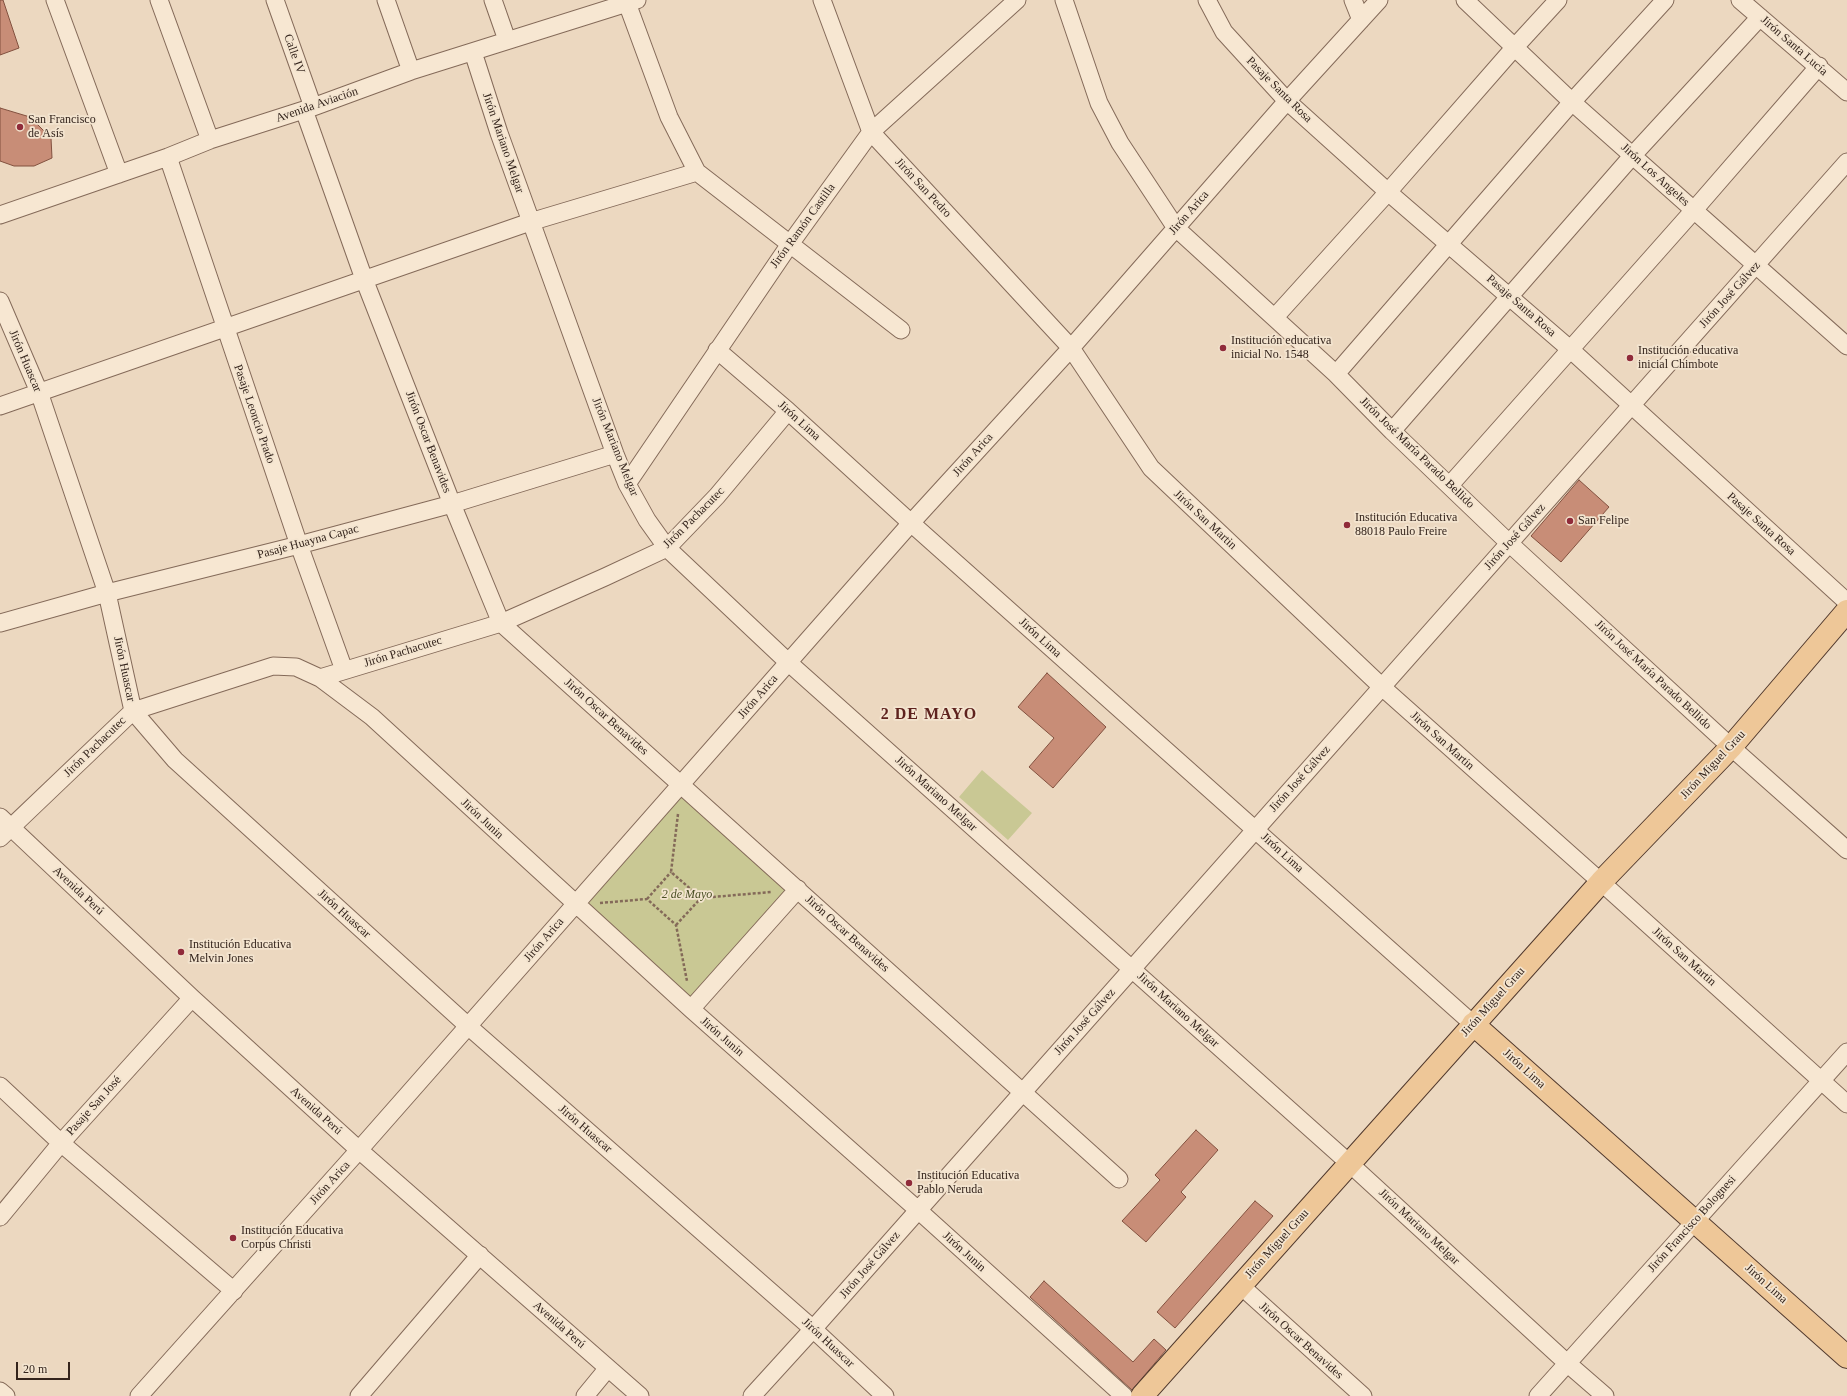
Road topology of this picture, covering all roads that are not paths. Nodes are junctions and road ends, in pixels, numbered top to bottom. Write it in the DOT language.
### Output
graph roads {
  1 [pos="56,0"];
  2 [pos="158,0"];
  3 [pos="275,0"];
  4 [pos="386,0"];
  5 [pos="493,0"];
  6 [pos="822,0"];
  7 [pos="1017,0"];
  8 [pos="1064,0"];
  9 [pos="1207,0"];
  10 [pos="1353,0"];
  11 [pos="1379,0"];
  12 [pos="1465,0"];
  13 [pos="1558,0"];
  14 [pos="1665,0"];
  15 [pos="1740,0"];
  16 [pos="632,2"];
  17 [pos="599,5"];
  18 [pos="1760,17"];
  19 [pos="1361,20"];
  20 [pos="507,40"];
  21 [pos="1514,48"];
  22 [pos="473,52"];
  23 [pos="409,64"];
  24 [pos="1818,66"];
  25 [pos="1847,92"];
  26 [pos="1287,101"];
  27 [pos="1572,102"];
  28 [pos="309,109"];
  29 [pos="871,132"];
  30 [pos="210,140"];
  31 [pos="1633,155"];
  32 [pos="168,157"];
  33 [pos="1847,162"];
  34 [pos="697,172"];
  35 [pos="118,174"];
  36 [pos="1388,192"];
  37 [pos="1694,210"];
  38 [pos="0,214"];
  39 [pos="530,222"];
  40 [pos="1176,228"];
  41 [pos="1449,243"];
  42 [pos="790,244"];
  43 [pos="1756,266"];
  44 [pos="364,280"];
  45 [pos="1509,297"];
  46 [pos="0,300"];
  47 [pos="1275,317"];
  48 [pos="224,328"];
  49 [pos="901,330"];
  50 [pos="1847,346"];
  51 [pos="1071,348"];
  52 [pos="717,350"];
  53 [pos="1571,350"];
  54 [pos="1336,374"];
  55 [pos="39,392"];
  56 [pos="0,406"];
  57 [pos="1631,406"];
  58 [pos="788,410"];
  59 [pos="1392,431"];
  60 [pos="615,454"];
  61 [pos="627,484"];
  62 [pos="1450,485"];
  63 [pos="452,504"];
  64 [pos="911,523"];
  65 [pos="1509,543"];
  66 [pos="299,545"];
  67 [pos="666,548"];
  68 [pos="107,593"];
  69 [pos="1847,602"];
  70 [pos="1847,611"];
  71 [pos="0,623"];
  72 [pos="501,623"];
  73 [pos="788,663"];
  74 [pos="344,670"];
  75 [pos="320,678"];
  76 [pos="1382,687"];
  77 [pos="133,712"];
  78 [pos="1731,747"];
  79 [pos="681,784"];
  80 [pos="4,827"];
  81 [pos="1255,830"];
  82 [pos="1847,850"];
  83 [pos="1601,882"];
  84 [pos="798,889"];
  85 [pos="576,904"];
  86 [pos="1132,968"];
  87 [pos="192,998"];
  88 [pos="691,1009"];
  89 [pos="1473,1024"];
  90 [pos="468,1026"];
  91 [pos="1847,1052"];
  92 [pos="1820,1081"];
  93 [pos="0,1086"];
  94 [pos="1022,1093"];
  95 [pos="1847,1104"];
  96 [pos="62,1143"];
  97 [pos="359,1150"];
  98 [pos="1349,1163"];
  99 [pos="1119,1179"];
  100 [pos="918,1210"];
  101 [pos="0,1217"];
  102 [pos="1695,1221"];
  103 [pos="480,1255"];
  104 [pos="1240,1285"];
  105 [pos="234,1291"];
  106 [pos="813,1329"];
  107 [pos="1847,1357"];
  108 [pos="1567,1363"];
  109 [pos="608,1368"];
  110 [pos="0,1391"];
  111 [pos="142,1395"];
  112 [pos="6,1396"];
  113 [pos="359,1396"];
  114 [pos="585,1396"];
  115 [pos="640,1396"];
  116 [pos="752,1396"];
  117 [pos="885,1396"];
  118 [pos="1124,1396"];
  119 [pos="1142,1396"];
  120 [pos="1363,1396"];
  121 [pos="1538,1396"];
  122 [pos="1605,1396"];
  1 -- 35 [label="street"];
  2 -- 30 [label="street"];
  3 -- 28 [label="street, Calle IV"];
  4 -- 23 [label="street"];
  5 -- 20 [label="street"];
  6 -- 29 [label="street, Jirón San Pedro"];
  7 -- 29 [label="street, Jirón Ramón Castilla"];
  8 -- 40 [label="street, Jirón José María Parado Bellido"];
  9 -- 26 [label="street, Pasaje Santa Rosa"];
  10 -- 19 [label="street"];
  11 -- 19 [label="street, Jirón Arica"];
  12 -- 21 [label="street, Jirón Los Angeles"];
  13 -- 21 [label="street"];
  14 -- 27 [label="street"];
  15 -- 18 [label="street, Jirón Santa Lucía"];
  16 -- 17 [label="street, Avenida Aviación"];
  16 -- 34 [label="street"];
  17 -- 20 [label="street, Avenida Aviación"];
  18 -- 24 [label="street, Jirón Santa Lucía"];
  18 -- 31 [label="street"];
  19 -- 26 [label="street, Jirón Arica"];
  20 -- 22 [label="street, Avenida Aviación"];
  21 -- 27 [label="street, Jirón Los Angeles"];
  21 -- 36 [label="street"];
  22 -- 23 [label="street, Avenida Aviación"];
  22 -- 39 [label="street, Jirón Mariano Melgar"];
  23 -- 28 [label="street, Avenida Aviación"];
  24 -- 25 [label="street, Jirón Santa Lucía"];
  24 -- 37 [label="street"];
  26 -- 36 [label="street, Pasaje Santa Rosa"];
  26 -- 40 [label="street, Jirón Arica"];
  27 -- 31 [label="street, Jirón Los Angeles"];
  27 -- 41 [label="street"];
  28 -- 30 [label="street, Avenida Aviación"];
  28 -- 44 [label="street, Jirón Oscar Benavides"];
  29 -- 42 [label="street, Jirón Ramón Castilla"];
  29 -- 51 [label="street, Jirón San Pedro"];
  30 -- 32 [label="street, Avenida Aviación"];
  31 -- 37 [label="street, Jirón Los Angeles"];
  31 -- 45 [label="street"];
  32 -- 35 [label="street, Avenida Aviación"];
  32 -- 48 [label="street, Pasaje Leoncio Prado"];
  33 -- 43 [label="street, Jirón José Gálvez"];
  34 -- 39 [label="street"];
  34 -- 42 [label="street"];
  35 -- 38 [label="street, Avenida Aviación"];
  36 -- 41 [label="street, Pasaje Santa Rosa"];
  36 -- 47 [label="street"];
  37 -- 43 [label="street, Jirón Los Angeles"];
  37 -- 53 [label="street"];
  39 -- 44 [label="street"];
  39 -- 60 [label="street, Jirón Mariano Melgar"];
  40 -- 47 [label="street, Jirón José María Parado Bellido"];
  40 -- 51 [label="street, Jirón Arica"];
  41 -- 45 [label="street, Pasaje Santa Rosa"];
  41 -- 54 [label="street"];
  42 -- 49 [label="street"];
  42 -- 52 [label="street, Jirón Ramón Castilla"];
  43 -- 50 [label="street, Jirón Los Angeles"];
  43 -- 57 [label="street, Jirón José Gálvez"];
  44 -- 48 [label="street"];
  44 -- 63 [label="street, Jirón Oscar Benavides"];
  45 -- 53 [label="street, Pasaje Santa Rosa"];
  45 -- 59 [label="street"];
  46 -- 55 [label="street, Jirón Huascar"];
  47 -- 54 [label="street, Jirón José María Parado Bellido"];
  48 -- 55 [label="street"];
  48 -- 66 [label="street, Pasaje Leoncio Prado"];
  51 -- 64 [label="street, Jirón Arica"];
  51 -- 76 [label="street, Jirón San Martin"];
  52 -- 58 [label="street, Jirón Lima"];
  52 -- 61 [label="street, Jirón Ramón Castilla"];
  53 -- 57 [label="street, Pasaje Santa Rosa"];
  53 -- 62 [label="street"];
  54 -- 59 [label="street, Jirón José María Parado Bellido"];
  55 -- 56 [label="street"];
  55 -- 68 [label="street, Jirón Huascar"];
  57 -- 65 [label="street, Jirón José Gálvez"];
  57 -- 69 [label="street, Pasaje Santa Rosa"];
  58 -- 64 [label="street, Jirón Lima"];
  58 -- 67 [label="street, Jirón Pachacutec"];
  59 -- 62 [label="street, Jirón José María Parado Bellido"];
  60 -- 61 [label="street, Jirón Mariano Melgar"];
  60 -- 63 [label="street, Pasaje Huayna Capac"];
  61 -- 67 [label="street, Jirón Mariano Melgar"];
  62 -- 65 [label="street, Jirón José María Parado Bellido"];
  63 -- 66 [label="street, Pasaje Huayna Capac"];
  63 -- 72 [label="street, Jirón Oscar Benavides"];
  64 -- 73 [label="street, Jirón Arica"];
  64 -- 81 [label="street, Jirón Lima"];
  65 -- 76 [label="street, Jirón José Gálvez"];
  65 -- 78 [label="street, Jirón José María Parado Bellido"];
  66 -- 68 [label="street, Pasaje Huayna Capac"];
  66 -- 74 [label="street, Pasaje Leoncio Prado"];
  67 -- 72 [label="street, Jirón Pachacutec"];
  67 -- 73 [label="street, Jirón Mariano Melgar"];
  68 -- 71 [label="street, Pasaje Huayna Capac"];
  68 -- 77 [label="street, Jirón Huascar"];
  70 -- 78 [label="main road, Jirón Miguel Grau"];
  72 -- 74 [label="street, Jirón Pachacutec"];
  72 -- 79 [label="street, Jirón Oscar Benavides"];
  73 -- 79 [label="street, Jirón Arica"];
  73 -- 86 [label="street, Jirón Mariano Melgar"];
  74 -- 75 [label="street, Jirón Pachacutec"];
  75 -- 77 [label="street, Jirón Pachacutec"];
  75 -- 85 [label="street, Jirón Junin"];
  76 -- 81 [label="street, Jirón José Gálvez"];
  76 -- 83 [label="street, Jirón San Martin"];
  77 -- 80 [label="street, Jirón Pachacutec"];
  77 -- 90 [label="street, Jirón Huascar"];
  78 -- 82 [label="street, Jirón José María Parado Bellido"];
  78 -- 83 [label="main road, Jirón Miguel Grau"];
  79 -- 84 [label="street, Jirón Oscar Benavides"];
  79 -- 85 [label="street, Jirón Arica"];
  80 -- 87 [label="street, Avenida Perú"];
  81 -- 86 [label="street, Jirón José Gálvez"];
  81 -- 89 [label="street, Jirón Lima"];
  83 -- 89 [label="main road, Jirón Miguel Grau"];
  83 -- 92 [label="street, Jirón San Martin"];
  84 -- 88 [label="street"];
  84 -- 94 [label="street, Jirón Oscar Benavides"];
  85 -- 88 [label="street, Jirón Junin"];
  85 -- 90 [label="street, Jirón Arica"];
  86 -- 94 [label="street, Jirón José Gálvez"];
  86 -- 98 [label="street, Jirón Mariano Melgar"];
  87 -- 96 [label="street, Pasaje San José"];
  87 -- 97 [label="street, Avenida Perú"];
  88 -- 100 [label="street, Jirón Junin"];
  89 -- 98 [label="main road, Jirón Miguel Grau"];
  89 -- 102 [label="main road, Jirón Lima"];
  90 -- 97 [label="street, Jirón Arica"];
  90 -- 106 [label="street, Jirón Huascar"];
  91 -- 92 [label="street, Jirón Francisco Bolognesi"];
  92 -- 95 [label="street, Jirón San Martin"];
  92 -- 102 [label="street, Jirón Francisco Bolognesi"];
  93 -- 96 [label="street"];
  94 -- 99 [label="street, Jirón Oscar Benavides"];
  94 -- 100 [label="street, Jirón José Gálvez"];
  96 -- 101 [label="street, Pasaje San José"];
  96 -- 105 [label="street"];
  97 -- 103 [label="street, Avenida Perú"];
  97 -- 105 [label="street, Jirón Arica"];
  98 -- 104 [label="main road, Jirón Miguel Grau"];
  98 -- 108 [label="street, Jirón Mariano Melgar"];
  100 -- 106 [label="street, Jirón José Gálvez"];
  100 -- 118 [label="street, Jirón Junin"];
  102 -- 107 [label="main road, Jirón Lima"];
  102 -- 108 [label="street, Jirón Francisco Bolognesi"];
  103 -- 109 [label="street, Avenida Perú"];
  103 -- 113 [label="street"];
  104 -- 119 [label="main road, Jirón Miguel Grau"];
  104 -- 120 [label="street, Jirón Oscar Benavides"];
  105 -- 111 [label="street, Jirón Arica"];
  106 -- 116 [label="street, Jirón José Gálvez"];
  106 -- 117 [label="street, Jirón Huascar"];
  108 -- 121 [label="street, Jirón Francisco Bolognesi"];
  108 -- 122 [label="street, Jirón Mariano Melgar"];
  109 -- 114 [label="street"];
  109 -- 115 [label="street, Avenida Perú"];
  110 -- 112 [label="street"];
}
